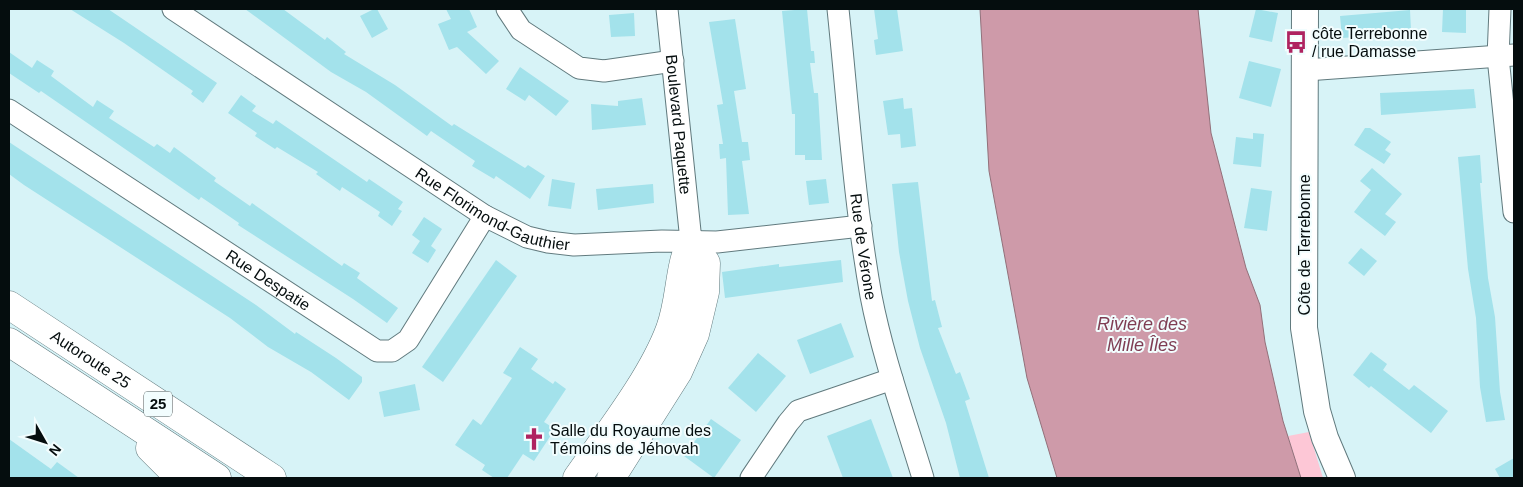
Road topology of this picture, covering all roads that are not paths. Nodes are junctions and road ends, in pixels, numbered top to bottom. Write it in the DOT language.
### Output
graph roads {
  1 [pos="173,9"];
  2 [pos="507,9"];
  3 [pos="667,9"];
  4 [pos="838,9"];
  5 [pos="1305,9"];
  6 [pos="1500,9"];
  7 [pos="1506,56"];
  8 [pos="673,61"];
  9 [pos="1306,70"];
  10 [pos="9,110"];
  11 [pos="1514,212"];
  12 [pos="485,216"];
  13 [pos="861,226"];
  14 [pos="691,241"];
  15 [pos="9,305"];
  16 [pos="9,342"];
  17 [pos="892,379"];
  18 [pos="112,410"];
  19 [pos="180,478"];
  20 [pos="217,478"];
  21 [pos="272,478"];
  22 [pos="577,478"];
  23 [pos="612,478"];
  24 [pos="751,478"];
  25 [pos="924,478"];
  26 [pos="1342,478"];
  1 -- 12 [label="street, Rue Florimond-Gauthier"];
  2 -- 8 [label="street"];
  3 -- 8 [label="street, Boulevard Paquette"];
  4 -- 13 [label="street, Rue de Vérone"];
  5 -- 9 [label="main road, Côte de Terrebonne"];
  6 -- 7 [label="street"];
  7 -- 9 [label="street"];
  7 -- 11 [label="street"];
  8 -- 14 [label="street, Boulevard Paquette"];
  9 -- 26 [label="main road, Côte de Terrebonne"];
  10 -- 12 [label="street, Rue Despatie"];
  12 -- 14 [label="street, Rue Florimond-Gauthier"];
  13 -- 14 [label="street, Rue Florimond-Gauthier"];
  13 -- 17 [label="street, Rue de Vérone"];
  14 -- 22 [label="highway"];
  14 -- 23 [label="highway"];
  15 -- 21 [label="highway, Autoroute 25 / 25"];
  16 -- 18 [label="highway, Autoroute 25 / 25"];
  17 -- 24 [label="street"];
  17 -- 25 [label="street, Rue de Vérone"];
  18 -- 19 [label="highway"];
  18 -- 20 [label="highway, Autoroute 25 / 25"];
}
